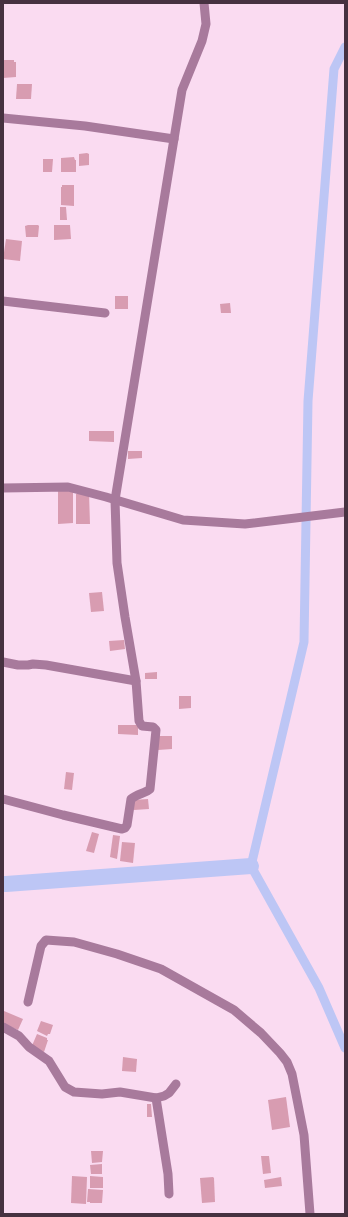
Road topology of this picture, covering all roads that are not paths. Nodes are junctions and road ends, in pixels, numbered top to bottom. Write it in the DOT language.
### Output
graph roads {
  1 [pos="204,3"];
  2 [pos="3,118"];
  3 [pos="174,139"];
  4 [pos="3,301"];
  5 [pos="105,314"];
  6 [pos="3,488"];
  7 [pos="115,500"];
  8 [pos="341,513"];
  9 [pos="3,662"];
  10 [pos="136,681"];
  11 [pos="3,799"];
  12 [pos="28,1002"];
  13 [pos="3,1027"];
  14 [pos="176,1084"];
  15 [pos="156,1098"];
  16 [pos="168,1194"];
  17 [pos="310,1214"];
  1 -- 3 [label="street"];
  2 -- 3 [label="street"];
  3 -- 7 [label="street"];
  4 -- 5 [label="street"];
  6 -- 7 [label="street"];
  7 -- 8 [label="street"];
  7 -- 10 [label="street"];
  9 -- 10 [label="street"];
  10 -- 11 [label="street"];
  12 -- 17 [label="street"];
  13 -- 15 [label="street"];
  14 -- 15 [label="street"];
  15 -- 16 [label="street"];
}
